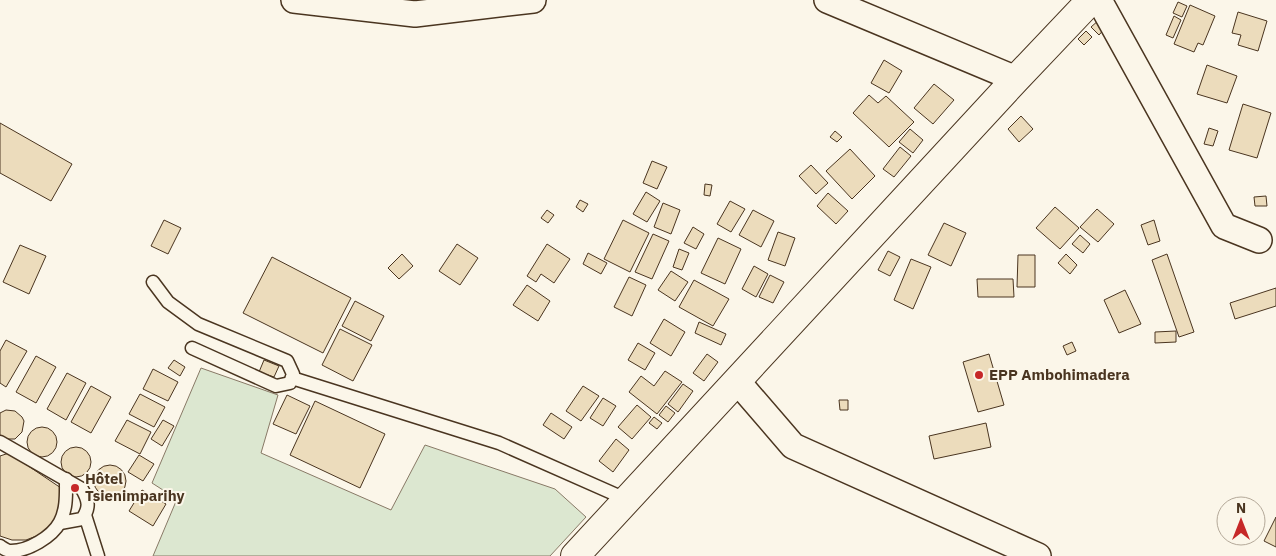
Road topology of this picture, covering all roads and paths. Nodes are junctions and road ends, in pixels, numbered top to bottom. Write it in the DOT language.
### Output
graph roads {
  1 [pos="294,0"];
  2 [pos="533,0"];
  3 [pos="827,0"];
  4 [pos="1090,0"];
  5 [pos="1099,0"];
  6 [pos="1016,78"];
  7 [pos="1259,240"];
  8 [pos="153,282"];
  9 [pos="192,348"];
  10 [pos="292,378"];
  11 [pos="738,380"];
  12 [pos="3,446"];
  13 [pos="66,479"];
  14 [pos="628,500"];
  15 [pos="86,515"];
  16 [pos="60,523"];
  17 [pos="0,546"];
  18 [pos="98,556"];
  19 [pos="575,556"];
  20 [pos="1038,556"];
  1 -- 2 [label="street"];
  3 -- 6 [label="street"];
  4 -- 6 [label="main road"];
  5 -- 7 [label="street"];
  6 -- 11 [label="main road"];
  8 -- 10 [label="lane"];
  9 -- 10 [label="lane"];
  10 -- 14 [label="lane"];
  11 -- 14 [label="main road"];
  11 -- 20 [label="street"];
  12 -- 13 [label="lane"];
  13 -- 15 [label="lane"];
  13 -- 16 [label="lane"];
  14 -- 19 [label="main road"];
  15 -- 16 [label="lane"];
  15 -- 18 [label="lane"];
  16 -- 17 [label="lane"];
}
